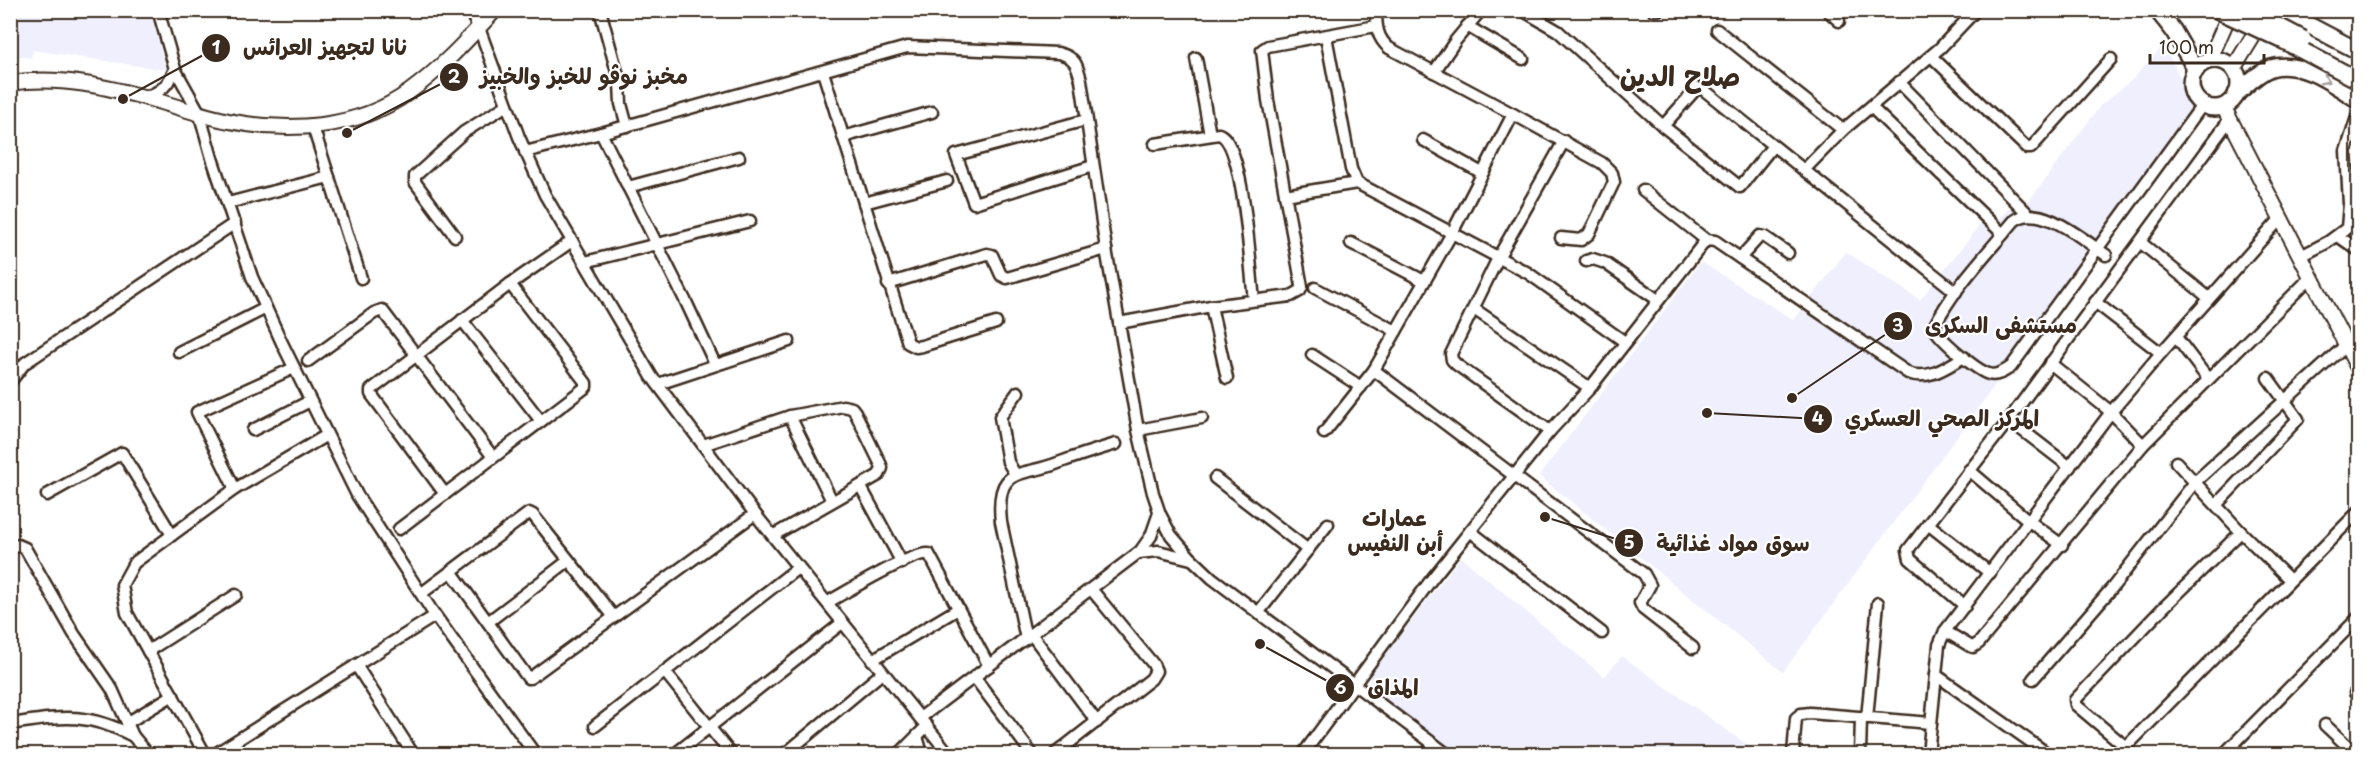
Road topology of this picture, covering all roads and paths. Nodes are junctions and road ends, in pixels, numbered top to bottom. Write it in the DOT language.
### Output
graph roads {
  1 [pos="158,10"];
  2 [pos="469,10"];
  3 [pos="600,10"];
  4 [pos="1376,10"];
  5 [pos="1481,10"];
  6 [pos="1522,10"];
  7 [pos="1653,10"];
  8 [pos="1658,10"];
  9 [pos="1827,10"];
  10 [pos="1976,10"];
  11 [pos="2157,10"];
  12 [pos="2248,10"];
  13 [pos="2274,10"];
  14 [pos="2280,10"];
  15 [pos="2225,11"];
  16 [pos="486,17"];
  17 [pos="1839,21"];
  18 [pos="1376,26"];
  19 [pos="1467,26"];
  20 [pos="1717,30"];
  21 [pos="2257,30"];
  22 [pos="1326,36"];
  23 [pos="2358,51"];
  24 [pos="1931,56"];
  25 [pos="1196,58"];
  26 [pos="1523,59"];
  27 [pos="2111,59"];
  28 [pos="2209,61"];
  29 [pos="175,69"];
  30 [pos="2233,69"];
  31 [pos="2358,69"];
  32 [pos="2196,70"];
  33 [pos="823,72"];
  34 [pos="1434,72"];
  35 [pos="2358,80"];
  36 [pos="1899,82"];
  37 [pos="10,83"];
  38 [pos="2236,94"];
  39 [pos="144,97"];
  40 [pos="2358,100"];
  41 [pos="2203,104"];
  42 [pos="507,105"];
  43 [pos="1871,107"];
  44 [pos="199,112"];
  45 [pos="932,112"];
  46 [pos="2227,112"];
  47 [pos="1513,114"];
  48 [pos="2358,114"];
  49 [pos="1086,120"];
  50 [pos="627,126"];
  51 [pos="1663,126"];
  52 [pos="314,127"];
  53 [pos="1843,130"];
  54 [pos="601,133"];
  55 [pos="1210,135"];
  56 [pos="843,136"];
  57 [pos="1424,141"];
  58 [pos="1564,141"];
  59 [pos="1155,144"];
  60 [pos="1773,147"];
  61 [pos="525,152"];
  62 [pos="739,157"];
  63 [pos="1093,166"];
  64 [pos="1805,169"];
  65 [pos="2347,172"];
  66 [pos="1482,173"];
  67 [pos="329,177"];
  68 [pos="2358,180"];
  69 [pos="947,181"];
  70 [pos="1357,183"];
  71 [pos="628,187"];
  72 [pos="1643,190"];
  73 [pos="1285,195"];
  74 [pos="228,203"];
  75 [pos="864,203"];
  76 [pos="2028,214"];
  77 [pos="2281,218"];
  78 [pos="750,221"];
  79 [pos="235,224"];
  80 [pos="1452,232"];
  81 [pos="2003,234"];
  82 [pos="455,236"];
  83 [pos="2338,236"];
  84 [pos="1562,238"];
  85 [pos="1706,240"];
  86 [pos="572,241"];
  87 [pos="2140,242"];
  88 [pos="656,243"];
  89 [pos="1350,243"];
  90 [pos="2096,248"];
  91 [pos="1106,249"];
  92 [pos="2358,250"];
  93 [pos="1788,253"];
  94 [pos="2106,255"];
  95 [pos="1499,256"];
  96 [pos="2301,256"];
  97 [pos="1740,258"];
  98 [pos="1586,261"];
  99 [pos="585,262"];
  100 [pos="2312,277"];
  101 [pos="361,278"];
  102 [pos="1424,281"];
  103 [pos="510,284"];
  104 [pos="888,284"];
  105 [pos="1315,288"];
  106 [pos="1956,292"];
  107 [pos="2209,298"];
  108 [pos="1254,300"];
  109 [pos="1658,300"];
  110 [pos="2095,302"];
  111 [pos="1211,306"];
  112 [pos="267,308"];
  113 [pos="1474,309"];
  114 [pos="462,320"];
  115 [pos="1119,323"];
  116 [pos="996,324"];
  117 [pos="1396,331"];
  118 [pos="2176,337"];
  119 [pos="789,341"];
  120 [pos="1625,342"];
  121 [pos="2347,344"];
  122 [pos="178,352"];
  123 [pos="2161,353"];
  124 [pos="416,355"];
  125 [pos="1312,355"];
  126 [pos="1964,357"];
  127 [pos="308,361"];
  128 [pos="2050,363"];
  129 [pos="715,364"];
  130 [pos="294,368"];
  131 [pos="2358,368"];
  132 [pos="1374,370"];
  133 [pos="1227,378"];
  134 [pos="2268,378"];
  135 [pos="2208,379"];
  136 [pos="10,382"];
  137 [pos="658,384"];
  138 [pos="1360,387"];
  139 [pos="1590,388"];
  140 [pos="1018,392"];
  141 [pos="2286,399"];
  142 [pos="310,401"];
  143 [pos="2112,412"];
  144 [pos="790,416"];
  145 [pos="1202,418"];
  146 [pos="2009,420"];
  147 [pos="541,421"];
  148 [pos="253,430"];
  149 [pos="1138,430"];
  150 [pos="1550,431"];
  151 [pos="1324,433"];
  152 [pos="327,435"];
  153 [pos="1116,444"];
  154 [pos="703,445"];
  155 [pos="2143,445"];
  156 [pos="493,457"];
  157 [pos="2176,462"];
  158 [pos="2070,467"];
  159 [pos="1969,470"];
  160 [pos="1015,474"];
  161 [pos="1515,475"];
  162 [pos="1215,478"];
  163 [pos="2195,482"];
  164 [pos="861,487"];
  165 [pos="235,489"];
  166 [pos="445,494"];
  167 [pos="47,495"];
  168 [pos="832,501"];
  169 [pos="2217,504"];
  170 [pos="2358,512"];
  171 [pos="1159,513"];
  172 [pos="755,514"];
  173 [pos="2029,521"];
  174 [pos="1328,524"];
  175 [pos="1928,524"];
  176 [pos="399,529"];
  177 [pos="1470,531"];
  178 [pos="2241,532"];
  179 [pos="172,535"];
  180 [pos="774,535"];
  181 [pos="2062,545"];
  182 [pos="10,549"];
  183 [pos="1308,550"];
  184 [pos="1139,553"];
  185 [pos="1192,559"];
  186 [pos="568,561"];
  187 [pos="902,563"];
  188 [pos="799,567"];
  189 [pos="451,571"];
  190 [pos="1990,573"];
  191 [pos="2290,580"];
  192 [pos="1091,589"];
  193 [pos="422,593"];
  194 [pos="236,595"];
  195 [pos="828,602"];
  196 [pos="1878,603"];
  197 [pos="1965,606"];
  198 [pos="958,609"];
  199 [pos="1258,613"];
  200 [pos="434,614"];
  201 [pos="614,617"];
  202 [pos="2358,618"];
  203 [pos="488,622"];
  204 [pos="842,623"];
  205 [pos="1945,631"];
  206 [pos="1602,633"];
  207 [pos="1029,637"];
  208 [pos="1693,648"];
  209 [pos="148,651"];
  210 [pos="872,660"];
  211 [pos="356,665"];
  212 [pos="989,666"];
  213 [pos="665,672"];
  214 [pos="882,673"];
  215 [pos="1936,675"];
  216 [pos="975,678"];
  217 [pos="2033,679"];
  218 [pos="1354,686"];
  219 [pos="173,695"];
  220 [pos="1864,718"];
  221 [pos="923,722"];
  222 [pos="1096,722"];
  223 [pos="127,723"];
  224 [pos="1931,723"];
  225 [pos="10,724"];
  226 [pos="2325,724"];
  227 [pos="595,726"];
  228 [pos="710,727"];
  229 [pos="133,736"];
  230 [pos="917,736"];
  231 [pos="1434,744"];
  232 [pos="2123,751"];
  233 [pos="148,754"];
  234 [pos="205,754"];
  235 [pos="215,754"];
  236 [pos="413,754"];
  237 [pos="535,754"];
  238 [pos="675,754"];
  239 [pos="731,754"];
  240 [pos="785,754"];
  241 [pos="899,754"];
  242 [pos="922,754"];
  243 [pos="949,754"];
  244 [pos="1032,754"];
  245 [pos="1055,754"];
  246 [pos="1303,754"];
  247 [pos="1426,754"];
  248 [pos="1447,754"];
  249 [pos="1793,754"];
  250 [pos="1860,754"];
  251 [pos="1929,754"];
  252 [pos="2048,754"];
  253 [pos="2224,754"];
  254 [pos="2356,754"];
  1 -- 29 [label="street"];
  2 -- 16 [label="street"];
  3 -- 50 [label="street"];
  4 -- 18 [label="street"];
  5 -- 19 [label="street"];
  6 -- 51 [label="street"];
  7 -- 8 [label="street"];
  9 -- 17 [label="street"];
  10 -- 24 [label="street"];
  11 -- 32 [label="highway"];
  12 -- 31 [label="highway, bridge"];
  13 -- 21 [label="main road"];
  14 -- 23 [label="highway"];
  15 -- 21 [label="main road"];
  15 -- 28 [label="main road"];
  15 -- 35 [label="highway, bridge"];
  16 -- 42 [label="street"];
  16 -- 52 [label="main road"];
  18 -- 22 [label="street"];
  18 -- 34 [label="street"];
  19 -- 26 [label="street"];
  19 -- 34 [label="street"];
  20 -- 53 [label="street"];
  21 -- 30 [label="main road"];
  22 -- 70 [label="street"];
  22 -- 73 [label="street"];
  24 -- 27 [label="street"];
  24 -- 36 [label="street"];
  25 -- 55 [label="street"];
  28 -- 30 [label="highway"];
  28 -- 32 [label="highway"];
  29 -- 39 [label="street"];
  29 -- 44 [label="street"];
  30 -- 38 [label="highway"];
  32 -- 41 [label="highway"];
  33 -- 49 [label="street"];
  33 -- 50 [label="street"];
  33 -- 56 [label="street"];
  34 -- 47 [label="street"];
  36 -- 43 [label="street"];
  36 -- 76 [label="street"];
  37 -- 39 [label="main road"];
  38 -- 40 [label="highway, one-way"];
  38 -- 46 [label="highway"];
  39 -- 44 [label="main road"];
  41 -- 46 [label="highway"];
  41 -- 90 [label="street"];
  42 -- 61 [label="street"];
  42 -- 82 [label="street"];
  43 -- 53 [label="street"];
  43 -- 81 [label="street"];
  44 -- 52 [label="main road"];
  44 -- 74 [label="street"];
  45 -- 56 [label="street"];
  46 -- 77 [label="main road"];
  46 -- 87 [label="street"];
  47 -- 58 [label="street"];
  47 -- 66 [label="street"];
  48 -- 65 [label="street"];
  49 -- 63 [label="street"];
  49 -- 63 [label="street"];
  50 -- 54 [label="street"];
  51 -- 60 [label="street"];
  51 -- 60 [label="street"];
  52 -- 67 [label="street"];
  53 -- 64 [label="street"];
  54 -- 61 [label="street"];
  54 -- 71 [label="street"];
  55 -- 59 [label="street"];
  55 -- 108 [label="street"];
  56 -- 75 [label="street"];
  57 -- 66 [label="street"];
  58 -- 84 [label="street"];
  58 -- 95 [label="street"];
  60 -- 64 [label="street"];
  61 -- 86 [label="street"];
  62 -- 71 [label="street"];
  63 -- 91 [label="street"];
  64 -- 106 [label="street"];
  65 -- 68 [label="street"];
  65 -- 83 [label="street"];
  66 -- 80 [label="street"];
  67 -- 74 [label="street"];
  67 -- 101 [label="street"];
  69 -- 75 [label="street"];
  70 -- 73 [label="street"];
  70 -- 80 [label="street"];
  71 -- 88 [label="street"];
  72 -- 85 [label="street"];
  73 -- 108 [label="street"];
  74 -- 79 [label="street"];
  75 -- 104 [label="street"];
  76 -- 81 [label="street"];
  76 -- 90 [label="street"];
  77 -- 96 [label="main road"];
  77 -- 107 [label="street"];
  78 -- 88 [label="street"];
  79 -- 112 [label="street"];
  79 -- 136 [label="street"];
  80 -- 95 [label="street"];
  80 -- 102 [label="street"];
  81 -- 106 [label="street"];
  83 -- 92 [label="street"];
  83 -- 96 [label="street"];
  85 -- 97 [label="street"];
  85 -- 109 [label="street"];
  86 -- 99 [label="street"];
  86 -- 103 [label="street"];
  87 -- 107 [label="street"];
  87 -- 110 [label="street"];
  88 -- 99 [label="street"];
  88 -- 129 [label="street"];
  89 -- 102 [label="street"];
  90 -- 94 [label="street"];
  90 -- 126 [label="street"];
  91 -- 104 [label="street"];
  91 -- 115 [label="street"];
  93 -- 97 [label="street"];
  95 -- 113 [label="street"];
  95 -- 120 [label="street"];
  96 -- 100 [label="main road"];
  97 -- 126 [label="street"];
  98 -- 109 [label="street"];
  99 -- 137 [label="street"];
  100 -- 121 [label="main road"];
  100 -- 135 [label="street"];
  102 -- 117 [label="street"];
  103 -- 114 [label="street"];
  103 -- 147 [label="street"];
  104 -- 116 [label="street"];
  105 -- 117 [label="street"];
  106 -- 126 [label="street"];
  107 -- 118 [label="street"];
  108 -- 111 [label="street"];
  109 -- 120 [label="street"];
  110 -- 123 [label="street"];
  110 -- 128 [label="street"];
  111 -- 115 [label="street"];
  111 -- 133 [label="street"];
  112 -- 122 [label="street"];
  112 -- 130 [label="street"];
  113 -- 139 [label="street"];
  113 -- 150 [label="street"];
  114 -- 124 [label="street"];
  114 -- 147 [label="street"];
  115 -- 149 [label="street"];
  117 -- 132 [label="street"];
  118 -- 123 [label="street"];
  118 -- 135 [label="street"];
  119 -- 129 [label="street"];
  120 -- 139 [label="street"];
  121 -- 131 [label="main road"];
  121 -- 141 [label="street"];
  123 -- 143 [label="street"];
  124 -- 127 [label="street"];
  124 -- 156 [label="street"];
  124 -- 166 [label="street"];
  125 -- 138 [label="street"];
  128 -- 143 [label="street"];
  128 -- 146 [label="street"];
  129 -- 137 [label="street"];
  130 -- 142 [label="street"];
  130 -- 165 [label="street"];
  132 -- 138 [label="street"];
  132 -- 161 [label="street"];
  134 -- 141 [label="street"];
  135 -- 155 [label="street"];
  137 -- 154 [label="street"];
  138 -- 151 [label="street"];
  139 -- 150 [label="street"];
  140 -- 160 [label="street"];
  141 -- 163 [label="street"];
  141 -- 169 [label="street"];
  142 -- 148 [label="street"];
  142 -- 152 [label="street"];
  143 -- 155 [label="street"];
  143 -- 158 [label="street"];
  144 -- 154 [label="street"];
  144 -- 164 [label="street"];
  144 -- 168 [label="street"];
  145 -- 149 [label="street"];
  146 -- 158 [label="street"];
  146 -- 159 [label="street"];
  147 -- 156 [label="street"];
  149 -- 171 [label="street"];
  150 -- 161 [label="street"];
  152 -- 165 [label="street"];
  152 -- 193 [label="street"];
  153 -- 160 [label="street"];
  154 -- 172 [label="street"];
  155 -- 181 [label="street"];
  156 -- 166 [label="street"];
  157 -- 163 [label="street"];
  158 -- 173 [label="street"];
  159 -- 173 [label="street"];
  159 -- 175 [label="street"];
  160 -- 207 [label="street"];
  161 -- 177 [label="street"];
  161 -- 208 [label="street"];
  162 -- 183 [label="street"];
  163 -- 169 [label="street"];
  163 -- 217 [label="street"];
  164 -- 168 [label="street"];
  164 -- 187 [label="street"];
  165 -- 179 [label="street"];
  166 -- 176 [label="street"];
  167 -- 179 [label="street"];
  168 -- 180 [label="street"];
  169 -- 178 [label="street"];
  170 -- 191 [label="street"];
  171 -- 184 [label="street"];
  171 -- 185 [label="street"];
  172 -- 180 [label="street"];
  172 -- 201 [label="street"];
  173 -- 181 [label="street"];
  173 -- 190 [label="street"];
  174 -- 183 [label="street"];
  175 -- 190 [label="street"];
  175 -- 197 [label="street"];
  177 -- 206 [label="street"];
  177 -- 218 [label="street"];
  178 -- 191 [label="street"];
  178 -- 232 [label="street"];
  179 -- 209 [label="street"];
  180 -- 188 [label="street"];
  181 -- 205 [label="street"];
  182 -- 223 [label="street"];
  183 -- 199 [label="street"];
  184 -- 185 [label="street"];
  184 -- 192 [label="street"];
  185 -- 199 [label="street"];
  186 -- 189 [label="street"];
  186 -- 201 [label="street"];
  186 -- 203 [label="street"];
  187 -- 195 [label="street"];
  187 -- 198 [label="street"];
  188 -- 195 [label="street"];
  188 -- 213 [label="street"];
  189 -- 193 [label="street"];
  189 -- 203 [label="street"];
  190 -- 197 [label="street"];
  191 -- 232 [label="street"];
  192 -- 207 [label="street"];
  192 -- 222 [label="street"];
  193 -- 200 [label="street"];
  194 -- 209 [label="street"];
  195 -- 204 [label="street"];
  196 -- 220 [label="street"];
  197 -- 205 [label="street"];
  198 -- 210 [label="street"];
  198 -- 212 [label="street"];
  199 -- 218 [label="street"];
  200 -- 211 [label="street"];
  200 -- 237 [label="street"];
  201 -- 203 [label="street"];
  202 -- 253 [label="street"];
  204 -- 210 [label="street"];
  204 -- 228 [label="street"];
  205 -- 215 [label="street"];
  207 -- 212 [label="street"];
  207 -- 222 [label="street"];
  209 -- 219 [label="street"];
  210 -- 214 [label="street"];
  211 -- 235 [label="street"];
  211 -- 236 [label="street"];
  212 -- 216 [label="street"];
  213 -- 227 [label="street"];
  213 -- 228 [label="street"];
  214 -- 221 [label="street"];
  214 -- 240 [label="street"];
  215 -- 224 [label="street"];
  215 -- 252 [label="street"];
  216 -- 221 [label="street"];
  216 -- 244 [label="street"];
  218 -- 231 [label="street"];
  218 -- 246 [label="street"];
  219 -- 223 [label="street"];
  219 -- 234 [label="street"];
  220 -- 224 [label="street"];
  220 -- 249 [label="street"];
  220 -- 250 [label="street"];
  221 -- 230 [label="street"];
  221 -- 243 [label="street"];
  222 -- 245 [label="street"];
  223 -- 229 [label="street"];
  224 -- 251 [label="street"];
  225 -- 229 [label="street"];
  226 -- 254 [label="street"];
  228 -- 238 [label="street"];
  228 -- 239 [label="street"];
  229 -- 233 [label="street"];
  230 -- 241 [label="street"];
  230 -- 242 [label="street"];
  231 -- 247 [label="street"];
  231 -- 248 [label="street"];
}
